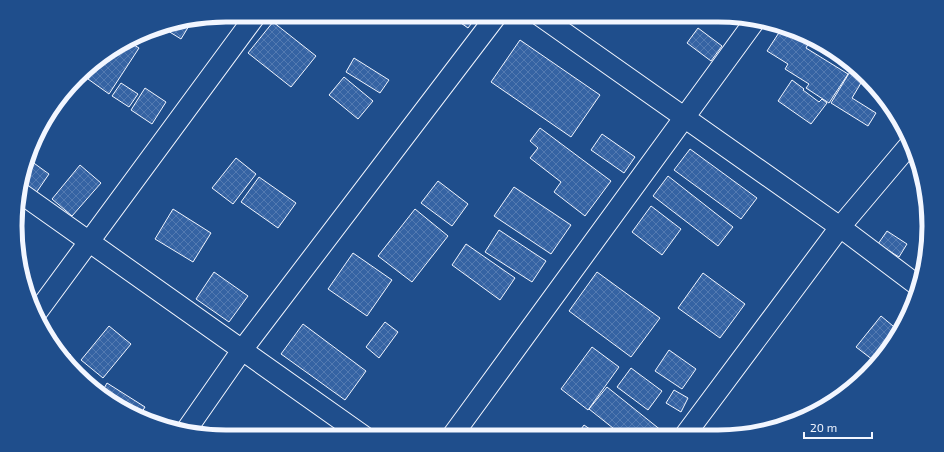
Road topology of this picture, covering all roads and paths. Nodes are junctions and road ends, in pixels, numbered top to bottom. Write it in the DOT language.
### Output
graph roads {
  1 [pos="251,22"];
  2 [pos="492,22"];
  3 [pos="549,22"];
  4 [pos="752,25"];
  5 [pos="684,118"];
  6 [pos="906,149"];
  7 [pos="24,196"];
  8 [pos="840,227"];
  9 [pos="90,241"];
  10 [pos="914,283"];
  11 [pos="40,309"];
  12 [pos="242,350"];
  13 [pos="189,426"];
  14 [pos="356,430"];
  15 [pos="456,430"];
  16 [pos="689,430"];
  1 -- 9 [label="street"];
  2 -- 12 [label="street"];
  3 -- 5 [label="street"];
  4 -- 5 [label="street"];
  5 -- 8 [label="street"];
  5 -- 15 [label="street"];
  6 -- 8 [label="street"];
  7 -- 9 [label="street"];
  8 -- 10 [label="street"];
  8 -- 16 [label="street"];
  9 -- 11 [label="street"];
  9 -- 12 [label="street"];
  12 -- 13 [label="street"];
  12 -- 14 [label="street"];
}
